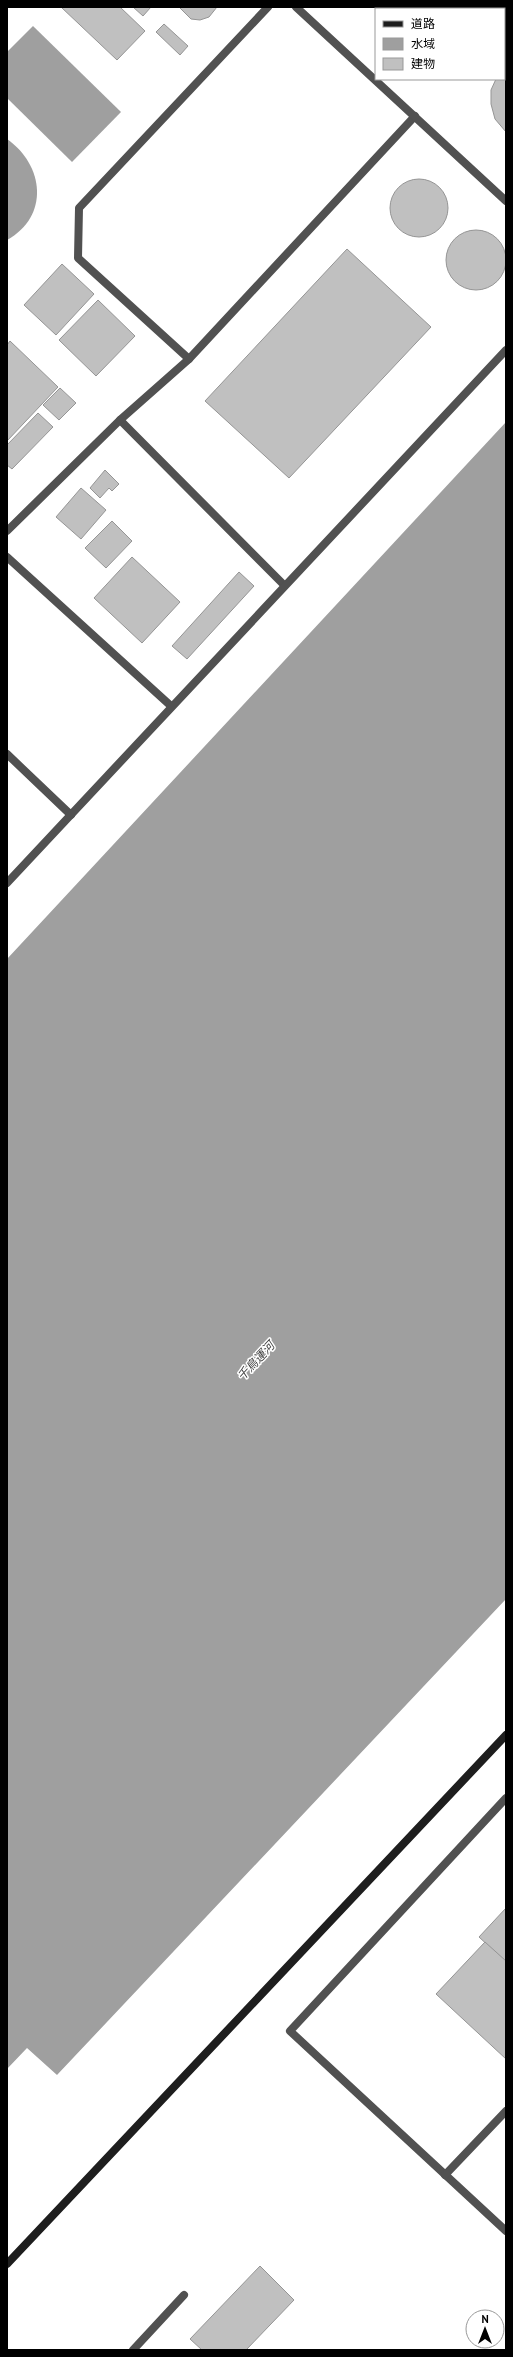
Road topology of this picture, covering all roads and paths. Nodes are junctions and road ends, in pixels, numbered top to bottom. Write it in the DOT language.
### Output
graph roads {
  1 [pos="268,7"];
  2 [pos="296,7"];
  3 [pos="375,79"];
  4 [pos="376,80"];
  5 [pos="415,116"];
  6 [pos="506,201"];
  7 [pos="506,350"];
  8 [pos="189,358"];
  9 [pos="120,420"];
  10 [pos="7,531"];
  11 [pos="7,557"];
  12 [pos="284,585"];
  13 [pos="171,706"];
  14 [pos="7,754"];
  15 [pos="71,815"];
  16 [pos="7,882"];
  17 [pos="506,1735"];
  18 [pos="506,1798"];
  19 [pos="506,2111"];
  20 [pos="445,2175"];
  21 [pos="506,2231"];
  22 [pos="7,2264"];
  23 [pos="184,2295"];
  24 [pos="133,2350"];
  1 -- 8 [label="street"];
  2 -- 3 [label="street"];
  4 -- 5 [label="street"];
  5 -- 6 [label="street"];
  5 -- 8 [label="street"];
  7 -- 12 [label="street"];
  8 -- 9 [label="street"];
  9 -- 10 [label="street"];
  9 -- 12 [label="street"];
  11 -- 13 [label="street"];
  12 -- 13 [label="street"];
  13 -- 15 [label="street"];
  14 -- 15 [label="street"];
  15 -- 16 [label="street"];
  17 -- 22 [label="street"];
  18 -- 20 [label="street"];
  19 -- 20 [label="street"];
  20 -- 21 [label="street"];
  23 -- 24 [label="street"];
}
